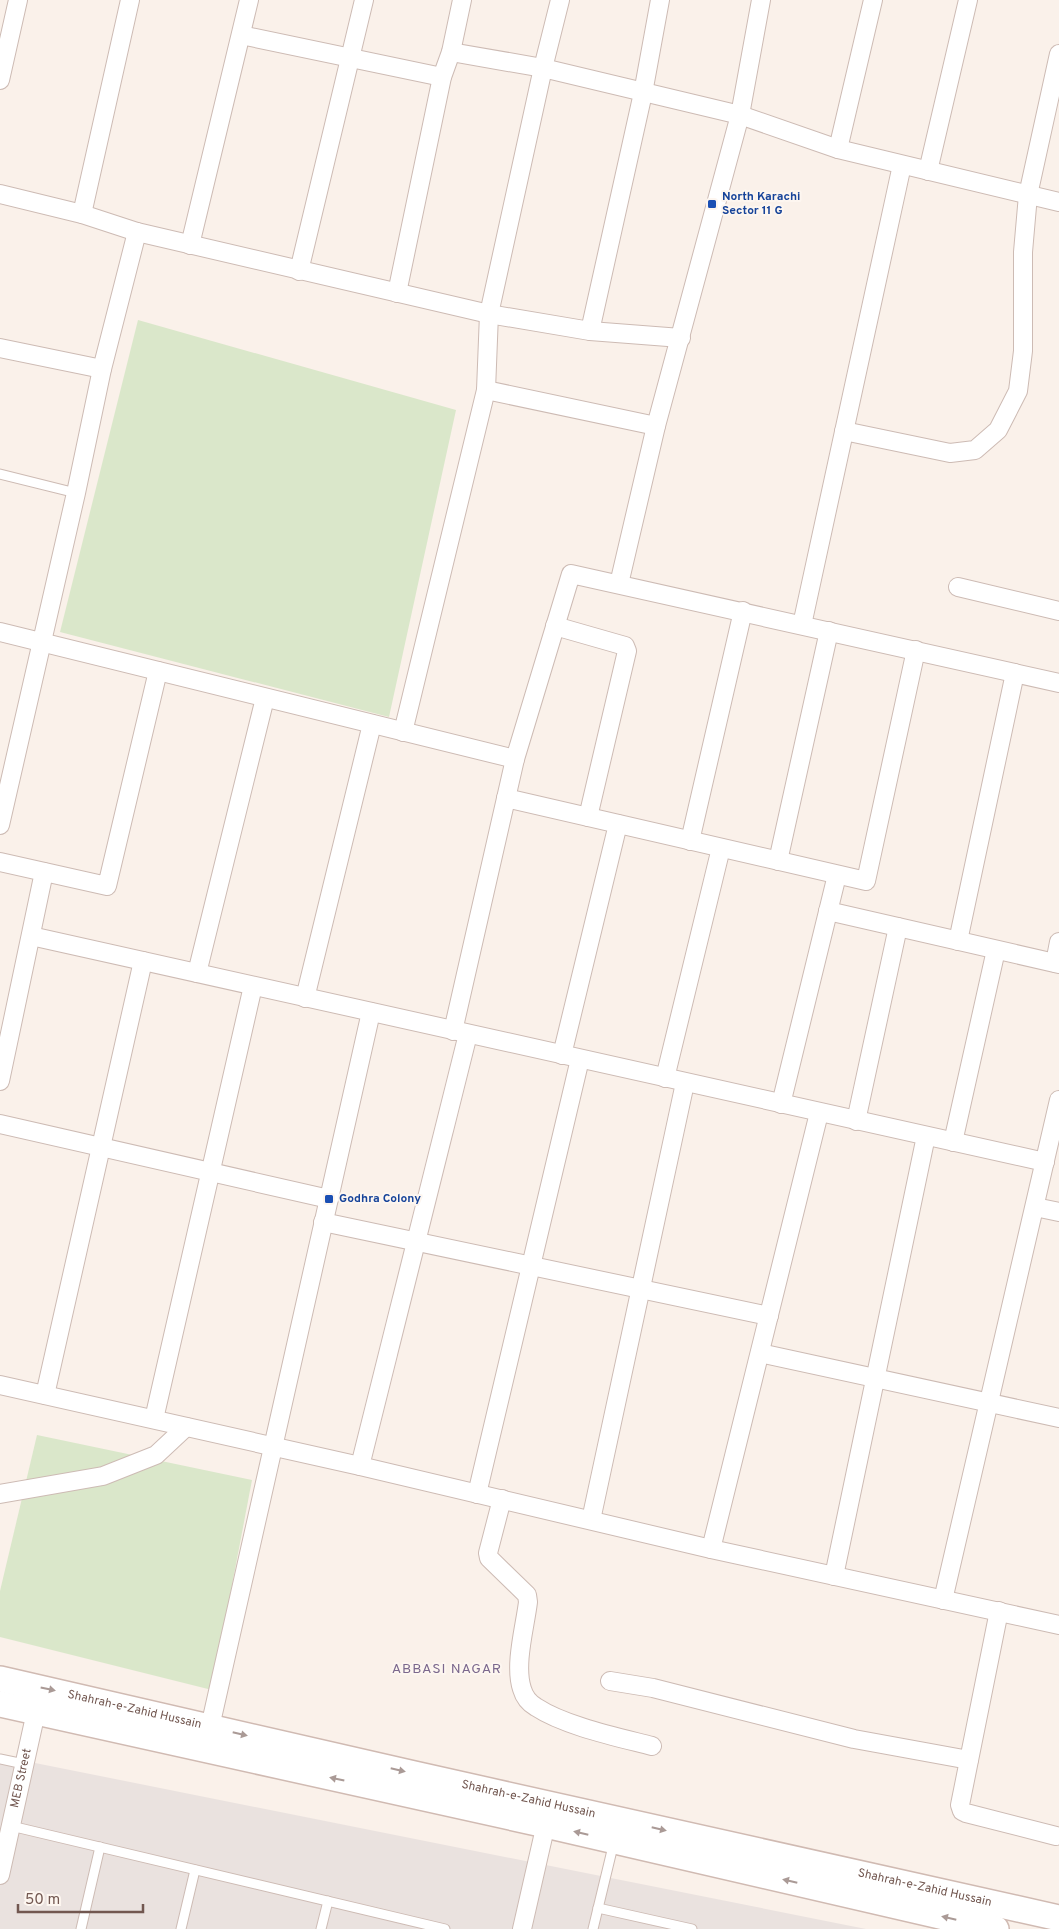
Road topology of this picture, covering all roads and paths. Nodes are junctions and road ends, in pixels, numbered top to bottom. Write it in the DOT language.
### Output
graph roads {
  1 [pos="18,0"];
  2 [pos="130,0"];
  3 [pos="248,0"];
  4 [pos="364,0"];
  5 [pos="462,0"];
  6 [pos="560,0"];
  7 [pos="660,0"];
  8 [pos="761,0"];
  9 [pos="873,0"];
  10 [pos="968,0"];
  11 [pos="241,34"];
  12 [pos="451,52"];
  13 [pos="1059,54"];
  14 [pos="351,59"];
  15 [pos="543,68"];
  16 [pos="442,77"];
  17 [pos="0,80"];
  18 [pos="643,93"];
  19 [pos="740,115"];
  20 [pos="838,149"];
  21 [pos="902,164"];
  22 [pos="928,171"];
  23 [pos="0,194"];
  24 [pos="1028,195"];
  25 [pos="1059,202"];
  26 [pos="82,214"];
  27 [pos="137,232"];
  28 [pos="190,245"];
  29 [pos="299,271"];
  30 [pos="397,293"];
  31 [pos="489,314"];
  32 [pos="590,331"];
  33 [pos="681,338"];
  34 [pos="0,348"];
  35 [pos="102,368"];
  36 [pos="486,390"];
  37 [pos="656,426"];
  38 [pos="844,431"];
  39 [pos="0,474"];
  40 [pos="76,493"];
  41 [pos="619,584"];
  42 [pos="958,587"];
  43 [pos="743,611"];
  44 [pos="1059,611"];
  45 [pos="802,625"];
  46 [pos="555,626"];
  47 [pos="829,631"];
  48 [pos="0,632"];
  49 [pos="41,642"];
  50 [pos="916,650"];
  51 [pos="158,671"];
  52 [pos="1015,673"];
  53 [pos="1059,683"];
  54 [pos="265,698"];
  55 [pos="372,724"];
  56 [pos="403,732"];
  57 [pos="515,759"];
  58 [pos="506,798"];
  59 [pos="588,817"];
  60 [pos="618,824"];
  61 [pos="0,825"];
  62 [pos="690,841"];
  63 [pos="721,848"];
  64 [pos="778,861"];
  65 [pos="0,862"];
  66 [pos="44,872"];
  67 [pos="837,875"];
  68 [pos="828,911"];
  69 [pos="898,927"];
  70 [pos="31,936"];
  71 [pos="958,941"];
  72 [pos="1059,942"];
  73 [pos="996,950"];
  74 [pos="143,961"];
  75 [pos="1057,963"];
  76 [pos="197,973"];
  77 [pos="253,986"];
  78 [pos="305,998"];
  79 [pos="371,1012"];
  80 [pos="460,1032"];
  81 [pos="562,1055"];
  82 [pos="580,1059"];
  83 [pos="665,1078"];
  84 [pos="0,1081"];
  85 [pos="685,1082"];
  86 [pos="1059,1100"];
  87 [pos="781,1104"];
  88 [pos="819,1113"];
  89 [pos="856,1121"];
  90 [pos="0,1124"];
  91 [pos="926,1136"];
  92 [pos="953,1142"];
  93 [pos="101,1147"];
  94 [pos="1046,1162"];
  95 [pos="211,1172"];
  96 [pos="330,1199"];
  97 [pos="1035,1207"];
  98 [pos="1059,1212"];
  99 [pos="324,1222"];
  100 [pos="416,1242"];
  101 [pos="531,1266"];
  102 [pos="640,1289"];
  103 [pos="769,1316"];
  104 [pos="760,1353"];
  105 [pos="876,1378"];
  106 [pos="0,1385"];
  107 [pos="46,1395"];
  108 [pos="989,1403"];
  109 [pos="1059,1418"];
  110 [pos="154,1419"];
  111 [pos="186,1427"];
  112 [pos="273,1446"];
  113 [pos="360,1466"];
  114 [pos="0,1494"];
  115 [pos="477,1494"];
  116 [pos="502,1500"];
  117 [pos="591,1520"];
  118 [pos="711,1549"];
  119 [pos="834,1576"];
  120 [pos="943,1600"];
  121 [pos="999,1612"];
  122 [pos="1059,1624"];
  123 [pos="0,1679"];
  124 [pos="610,1682"];
  125 [pos="0,1704"];
  126 [pos="36,1712"];
  127 [pos="210,1727"];
  128 [pos="652,1746"];
  129 [pos="0,1759"];
  130 [pos="969,1760"];
  131 [pos="24,1764"];
  132 [pos="548,1815"];
  133 [pos="11,1826"];
  134 [pos="617,1830"];
  135 [pos="1056,1836"];
  136 [pos="100,1847"];
  137 [pos="195,1870"];
  138 [pos="0,1875"];
  139 [pos="328,1901"];
  140 [pos="598,1908"];
  141 [pos="1059,1918"];
  142 [pos="429,1927"];
  143 [pos="81,1929"];
  144 [pos="181,1929"];
  145 [pos="321,1929"];
  146 [pos="445,1929"];
  147 [pos="522,1929"];
  148 [pos="593,1929"];
  149 [pos="692,1929"];
  150 [pos="996,1929"];
  1 -- 17 [label="street"];
  2 -- 26 [label="street"];
  3 -- 11 [label="street"];
  4 -- 14 [label="street"];
  5 -- 12 [label="street"];
  6 -- 15 [label="street"];
  7 -- 18 [label="street"];
  8 -- 19 [label="street"];
  9 -- 20 [label="street"];
  10 -- 22 [label="street"];
  11 -- 14 [label="street"];
  11 -- 28 [label="street"];
  12 -- 15 [label="street"];
  12 -- 16 [label="street"];
  13 -- 24 [label="street"];
  14 -- 16 [label="street"];
  14 -- 29 [label="street"];
  15 -- 18 [label="street"];
  15 -- 31 [label="street"];
  16 -- 30 [label="street"];
  18 -- 19 [label="street"];
  18 -- 32 [label="street"];
  19 -- 20 [label="street"];
  19 -- 33 [label="street"];
  20 -- 21 [label="street"];
  21 -- 22 [label="street"];
  21 -- 38 [label="street"];
  22 -- 24 [label="street"];
  23 -- 26 [label="street"];
  24 -- 25 [label="street"];
  24 -- 38 [label="street"];
  26 -- 27 [label="street"];
  27 -- 28 [label="street"];
  27 -- 35 [label="street"];
  28 -- 29 [label="street"];
  29 -- 30 [label="street"];
  30 -- 31 [label="street"];
  31 -- 32 [label="street"];
  31 -- 36 [label="street"];
  32 -- 33 [label="street"];
  33 -- 37 [label="street"];
  34 -- 35 [label="street"];
  35 -- 40 [label="street"];
  36 -- 37 [label="street"];
  36 -- 56 [label="street"];
  37 -- 41 [label="street"];
  38 -- 45 [label="street"];
  39 -- 40 [label="lane"];
  40 -- 49 [label="street"];
  41 -- 43 [label="street"];
  41 -- 46 [label="street"];
  42 -- 44 [label="street"];
  43 -- 45 [label="street"];
  43 -- 62 [label="street"];
  45 -- 47 [label="street"];
  46 -- 57 [label="street"];
  46 -- 59 [label="street"];
  47 -- 50 [label="street"];
  47 -- 64 [label="street"];
  48 -- 49 [label="street"];
  49 -- 51 [label="street"];
  49 -- 61 [label="street"];
  50 -- 52 [label="street"];
  50 -- 67 [label="street"];
  51 -- 54 [label="street"];
  51 -- 66 [label="street"];
  52 -- 53 [label="street"];
  52 -- 71 [label="street"];
  54 -- 55 [label="street"];
  54 -- 76 [label="street"];
  55 -- 56 [label="street"];
  55 -- 78 [label="street"];
  56 -- 57 [label="street"];
  57 -- 58 [label="street"];
  58 -- 59 [label="street"];
  58 -- 80 [label="street"];
  59 -- 60 [label="street"];
  60 -- 62 [label="street"];
  60 -- 81 [label="street"];
  62 -- 63 [label="street"];
  63 -- 64 [label="street"];
  63 -- 83 [label="street"];
  64 -- 67 [label="street"];
  65 -- 66 [label="street"];
  66 -- 70 [label="street"];
  67 -- 68 [label="street"];
  68 -- 69 [label="street"];
  68 -- 87 [label="street"];
  69 -- 71 [label="street"];
  69 -- 89 [label="street"];
  70 -- 74 [label="street"];
  70 -- 84 [label="street"];
  71 -- 73 [label="street"];
  72 -- 75 [label="street"];
  73 -- 75 [label="street"];
  73 -- 92 [label="street"];
  74 -- 76 [label="street"];
  74 -- 93 [label="street"];
  76 -- 77 [label="street"];
  77 -- 78 [label="street"];
  77 -- 95 [label="street"];
  78 -- 79 [label="street"];
  79 -- 80 [label="street"];
  79 -- 96 [label="street"];
  80 -- 81 [label="street"];
  80 -- 100 [label="street"];
  81 -- 82 [label="street"];
  82 -- 83 [label="street"];
  82 -- 101 [label="street"];
  83 -- 85 [label="street"];
  85 -- 87 [label="street"];
  85 -- 102 [label="street"];
  86 -- 94 [label="street"];
  87 -- 88 [label="street"];
  88 -- 89 [label="street"];
  88 -- 103 [label="street"];
  89 -- 91 [label="street"];
  90 -- 93 [label="street"];
  91 -- 92 [label="street"];
  91 -- 105 [label="street"];
  92 -- 94 [label="street"];
  93 -- 95 [label="street"];
  93 -- 107 [label="street"];
  94 -- 97 [label="street"];
  95 -- 96 [label="street"];
  95 -- 110 [label="street"];
  96 -- 99 [label="street"];
  97 -- 98 [label="street"];
  97 -- 108 [label="street"];
  99 -- 100 [label="street"];
  99 -- 112 [label="street"];
  100 -- 101 [label="street"];
  100 -- 113 [label="street"];
  101 -- 102 [label="street"];
  101 -- 115 [label="street"];
  102 -- 103 [label="street"];
  102 -- 117 [label="street"];
  103 -- 104 [label="street"];
  104 -- 105 [label="street"];
  104 -- 118 [label="street"];
  105 -- 108 [label="street"];
  105 -- 119 [label="street"];
  106 -- 107 [label="street"];
  107 -- 110 [label="street"];
  108 -- 109 [label="street"];
  108 -- 120 [label="street"];
  110 -- 111 [label="street"];
  111 -- 112 [label="street"];
  111 -- 114 [label="street"];
  112 -- 113 [label="street"];
  112 -- 127 [label="street"];
  113 -- 115 [label="street"];
  115 -- 116 [label="street"];
  116 -- 117 [label="street"];
  116 -- 128 [label="street"];
  117 -- 118 [label="street"];
  118 -- 119 [label="street"];
  119 -- 120 [label="street"];
  120 -- 121 [label="street"];
  121 -- 122 [label="street"];
  121 -- 130 [label="street"];
  123 -- 127 [label="main road, Shahrah-e-Zahid Hussain, one-way"];
  124 -- 130 [label="street"];
  125 -- 126 [label="main road, Shahrah-e-Zahid Hussain"];
  126 -- 131 [label="street, MEB Street"];
  132 -- 126 [label="main road, Shahrah-e-Zahid Hussain, one-way"];
  127 -- 132 [label="main road, Shahrah-e-Zahid Hussain, one-way"];
  129 -- 131 [label="lane"];
  130 -- 135 [label="street"];
  131 -- 133 [label="street, MEB Street"];
  132 -- 134 [label="main road, Shahrah-e-Zahid Hussain"];
  132 -- 147 [label="street"];
  133 -- 136 [label="lane"];
  133 -- 138 [label="street, MEB Street"];
  134 -- 140 [label="lane"];
  134 -- 141 [label="main road, Shahrah-e-Zahid Hussain, one-way"];
  150 -- 134 [label="main road, Shahrah-e-Zahid Hussain, one-way"];
  136 -- 137 [label="lane"];
  136 -- 143 [label="lane"];
  137 -- 139 [label="lane"];
  137 -- 144 [label="lane"];
  139 -- 142 [label="lane"];
  139 -- 145 [label="lane"];
  140 -- 148 [label="lane"];
  140 -- 149 [label="lane"];
  142 -- 146 [label="lane"];
}
